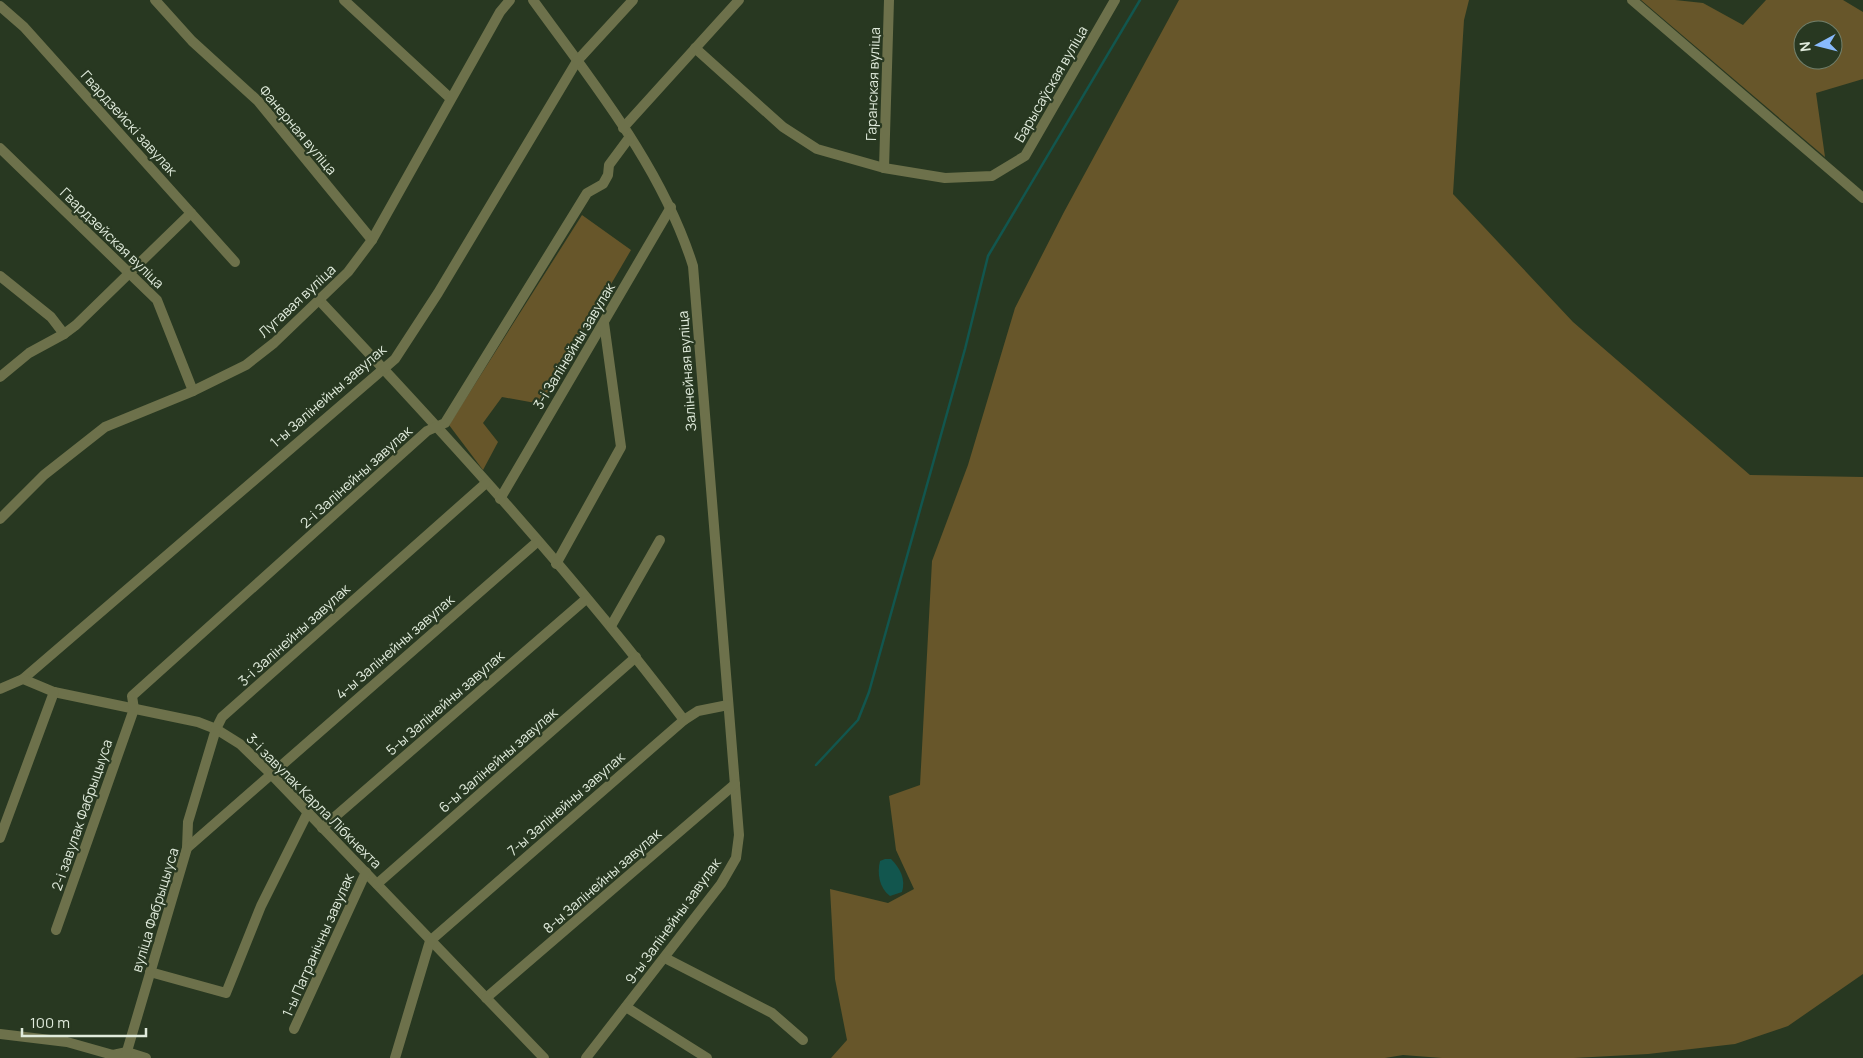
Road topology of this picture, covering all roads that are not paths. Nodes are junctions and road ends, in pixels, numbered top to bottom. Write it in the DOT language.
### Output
graph roads {
  1 [pos="155,0"];
  2 [pos="344,0"];
  3 [pos="510,0"];
  4 [pos="534,0"];
  5 [pos="633,0"];
  6 [pos="739,0"];
  7 [pos="889,0"];
  8 [pos="1115,0"];
  9 [pos="1632,0"];
  10 [pos="0,6"];
  11 [pos="695,48"];
  12 [pos="577,61"];
  13 [pos="450,98"];
  14 [pos="623,128"];
  15 [pos="629,138"];
  16 [pos="0,148"];
  17 [pos="884,168"];
  18 [pos="1863,198"];
  19 [pos="671,207"];
  20 [pos="190,213"];
  21 [pos="372,240"];
  22 [pos="235,262"];
  23 [pos="129,272"];
  24 [pos="0,276"];
  25 [pos="319,300"];
  26 [pos="604,323"];
  27 [pos="64,334"];
  28 [pos="383,368"];
  29 [pos="0,377"];
  30 [pos="193,391"];
  31 [pos="437,427"];
  32 [pos="486,483"];
  33 [pos="500,498"];
  34 [pos="0,519"];
  35 [pos="660,540"];
  36 [pos="537,542"];
  37 [pos="556,564"];
  38 [pos="586,599"];
  39 [pos="611,626"];
  40 [pos="636,657"];
  41 [pos="23,679"];
  42 [pos="0,689"];
  43 [pos="54,692"];
  44 [pos="728,705"];
  45 [pos="134,709"];
  46 [pos="684,720"];
  47 [pos="216,729"];
  48 [pos="270,773"];
  49 [pos="735,784"];
  50 [pos="308,812"];
  51 [pos="322,828"];
  52 [pos="0,838"];
  53 [pos="187,848"];
  54 [pos="366,872"];
  55 [pos="378,884"];
  56 [pos="56,930"];
  57 [pos="430,941"];
  58 [pos="664,958"];
  59 [pos="150,972"];
  60 [pos="486,998"];
  61 [pos="626,1007"];
  62 [pos="294,1029"];
  63 [pos="0,1034"];
  64 [pos="803,1040"];
  65 [pos="126,1055"];
  66 [pos="146,1058"];
  67 [pos="395,1058"];
  68 [pos="544,1058"];
  69 [pos="586,1058"];
  70 [pos="706,1058"];
  1 -- 21 [label="street, Фанерная вуліца"];
  2 -- 13 [label="street"];
  3 -- 13 [label="street, Лугавая вуліца"];
  4 -- 12 [label="street, Залінейная вуліца"];
  5 -- 12 [label="street, 1-ы Залінейны завулак"];
  6 -- 11 [label="street"];
  7 -- 17 [label="street, Гаранская вуліца"];
  8 -- 17 [label="street, Барысаўская вуліца"];
  9 -- 18 [label="street"];
  10 -- 20 [label="street, Гвардзейскі завулак"];
  11 -- 14 [label="street"];
  11 -- 17 [label="street"];
  12 -- 14 [label="street, Залінейная вуліца"];
  12 -- 28 [label="street, 1-ы Залінейны завулак"];
  13 -- 21 [label="street, Лугавая вуліца"];
  14 -- 15 [label="street, Залінейная вуліца"];
  15 -- 19 [label="street, Залінейная вуліца"];
  15 -- 31 [label="street, 2-і Залінейны завулак"];
  16 -- 23 [label="street, Гвардзейская вуліца"];
  19 -- 26 [label="street, 3-і Залінейны завулак"];
  19 -- 44 [label="street, Залінейная вуліца"];
  20 -- 22 [label="street, Гвардзейскі завулак"];
  20 -- 23 [label="street"];
  21 -- 25 [label="street, Лугавая вуліца"];
  23 -- 27 [label="street"];
  23 -- 30 [label="street, Гвардзейская вуліца"];
  24 -- 27 [label="street"];
  25 -- 28 [label="street"];
  25 -- 30 [label="street, Лугавая вуліца"];
  26 -- 33 [label="street, 3-і Залінейны завулак"];
  26 -- 37 [label="street"];
  27 -- 29 [label="street"];
  28 -- 31 [label="street"];
  28 -- 41 [label="street, 1-ы Залінейны завулак"];
  30 -- 34 [label="street, Лугавая вуліца"];
  31 -- 32 [label="street"];
  31 -- 45 [label="street, 2-і Залінейны завулак"];
  32 -- 33 [label="street"];
  32 -- 47 [label="street, 3-і Залінейны завулак"];
  33 -- 36 [label="street"];
  35 -- 39 [label="street"];
  36 -- 37 [label="street"];
  36 -- 48 [label="street, 4-ы Залінейны завулак"];
  37 -- 38 [label="street"];
  38 -- 39 [label="street"];
  38 -- 51 [label="street, 5-ы Залінейны завулак"];
  39 -- 40 [label="street"];
  40 -- 46 [label="street"];
  40 -- 55 [label="street, 6-ы Залінейны завулак"];
  41 -- 42 [label="street"];
  41 -- 43 [label="street, 3-і завулак Карла Лібкнехта"];
  43 -- 45 [label="street, 3-і завулак Карла Лібкнехта"];
  43 -- 52 [label="street"];
  44 -- 46 [label="street, 7-ы Залінейны завулак"];
  44 -- 49 [label="street, Залінейная вуліца"];
  45 -- 47 [label="street, 3-і завулак Карла Лібкнехта"];
  45 -- 56 [label="street, 2-і завулак Фабрыцыуса"];
  46 -- 57 [label="street, 7-ы Залінейны завулак"];
  47 -- 48 [label="street, 3-і завулак Карла Лібкнехта"];
  47 -- 53 [label="street, 3-і Залінейны завулак"];
  48 -- 50 [label="street, 3-і завулак Карла Лібкнехта"];
  48 -- 53 [label="street, вуліца Фабрыцыуса"];
  49 -- 58 [label="street, 9-ы Залінейны завулак"];
  49 -- 60 [label="street, 8-ы Залінейны завулак"];
  50 -- 51 [label="street, 3-і завулак Карла Лібкнехта"];
  50 -- 59 [label="street"];
  51 -- 54 [label="street, 3-і завулак Карла Лібкнехта"];
  53 -- 59 [label="street, вуліца Фабрыцыуса"];
  54 -- 55 [label="street, 3-і завулак Карла Лібкнехта"];
  54 -- 62 [label="street, 1-ы Пагранічны завулак"];
  55 -- 57 [label="street, 3-і завулак Карла Лібкнехта"];
  57 -- 60 [label="street, 3-і завулак Карла Лібкнехта"];
  57 -- 67 [label="street"];
  58 -- 61 [label="street, 9-ы Залінейны завулак"];
  58 -- 64 [label="street"];
  59 -- 65 [label="street, вуліца Фабрыцыуса"];
  60 -- 68 [label="street, 3-і завулак Карла Лібкнехта"];
  61 -- 69 [label="street, 9-ы Залінейны завулак"];
  61 -- 70 [label="street"];
  63 -- 65 [label="street"];
  65 -- 66 [label="street"];
}
